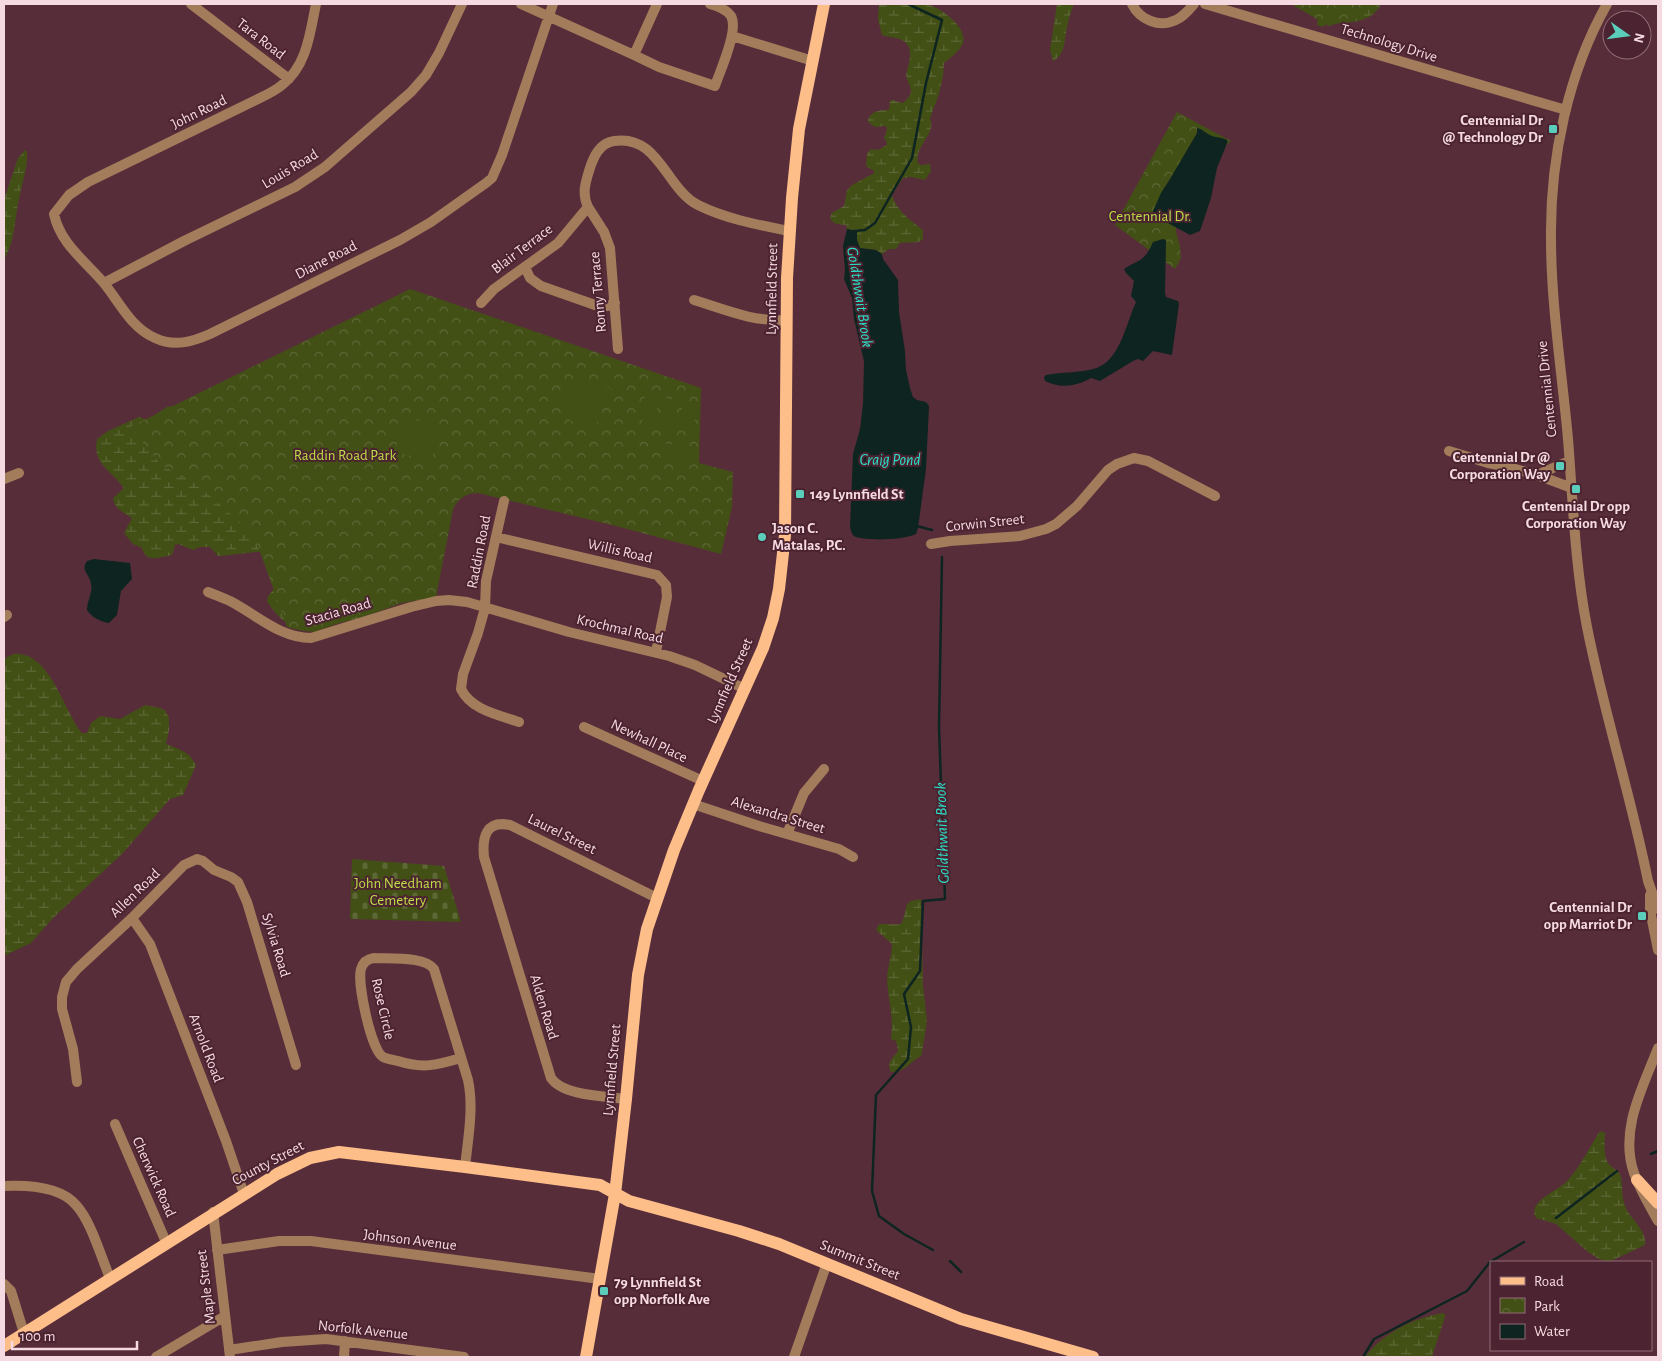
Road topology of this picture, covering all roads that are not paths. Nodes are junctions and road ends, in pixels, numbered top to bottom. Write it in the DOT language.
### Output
graph roads {
  1 [pos="191,4"];
  2 [pos="316,4"];
  3 [pos="462,4"];
  4 [pos="521,4"];
  5 [pos="553,4"];
  6 [pos="657,4"];
  7 [pos="710,4"];
  8 [pos="824,4"];
  9 [pos="1132,4"];
  10 [pos="1194,4"];
  11 [pos="1204,4"];
  12 [pos="1607,4"];
  13 [pos="548,16"];
  14 [pos="732,36"];
  15 [pos="634,55"];
  16 [pos="813,61"];
  17 [pos="288,80"];
  18 [pos="1566,110"];
  19 [pos="588,207"];
  20 [pos="54,214"];
  21 [pos="790,232"];
  22 [pos="525,267"];
  23 [pos="104,283"];
  24 [pos="694,300"];
  25 [pos="481,303"];
  26 [pos="615,303"];
  27 [pos="787,320"];
  28 [pos="618,350"];
  29 [pos="1449,451"];
  30 [pos="1569,461"];
  31 [pos="19,473"];
  32 [pos="1537,475"];
  33 [pos="4,479"];
  34 [pos="1572,488"];
  35 [pos="1215,496"];
  36 [pos="504,501"];
  37 [pos="496,537"];
  38 [pos="932,544"];
  39 [pos="208,592"];
  40 [pos="485,608"];
  41 [pos="656,652"];
  42 [pos="745,689"];
  43 [pos="519,722"];
  44 [pos="584,727"];
  45 [pos="824,768"];
  46 [pos="703,781"];
  47 [pos="693,804"];
  48 [pos="787,834"];
  49 [pos="853,857"];
  50 [pos="196,859"];
  51 [pos="488,868"];
  52 [pos="1650,892"];
  53 [pos="657,898"];
  54 [pos="1658,909"];
  55 [pos="132,918"];
  56 [pos="1658,950"];
  57 [pos="1658,1048"];
  58 [pos="461,1058"];
  59 [pos="296,1065"];
  60 [pos="77,1082"];
  61 [pos="626,1098"];
  62 [pos="115,1124"];
  63 [pos="466,1166"];
  64 [pos="1637,1180"];
  65 [pos="4,1186"];
  66 [pos="244,1194"];
  67 [pos="615,1194"];
  68 [pos="1658,1203"];
  69 [pos="214,1212"];
  70 [pos="1658,1221"];
  71 [pos="166,1242"];
  72 [pos="217,1250"];
  73 [pos="827,1263"];
  74 [pos="110,1278"];
  75 [pos="600,1279"];
  76 [pos="4,1284"];
  77 [pos="225,1316"];
  78 [pos="24,1333"];
  79 [pos="345,1341"];
  80 [pos="4,1346"];
  81 [pos="229,1354"];
  82 [pos="420,1354"];
  83 [pos="156,1357"];
  84 [pos="344,1357"];
  85 [pos="464,1357"];
  86 [pos="586,1357"];
  87 [pos="794,1357"];
  88 [pos="1093,1357"];
  1 -- 17 [label="street, Tara Road"];
  2 -- 17 [label="street, John Road"];
  3 -- 23 [label="street, Louis Road"];
  4 -- 13 [label="street"];
  5 -- 13 [label="street, Diane Road"];
  6 -- 15 [label="street"];
  7 -- 14 [label="street"];
  8 -- 16 [label="main road, Lynnfield Street"];
  9 -- 10 [label="street"];
  11 -- 18 [label="street, Technology Drive"];
  12 -- 18 [label="street, Centennial Drive"];
  13 -- 15 [label="street"];
  13 -- 23 [label="street, Diane Road"];
  14 -- 15 [label="street"];
  14 -- 16 [label="street"];
  16 -- 21 [label="main road, Lynnfield Street"];
  17 -- 20 [label="street, John Road"];
  18 -- 30 [label="street, Centennial Drive"];
  19 -- 21 [label="street"];
  19 -- 22 [label="street, Blair Terrace"];
  19 -- 26 [label="street, Ronny Terrace"];
  20 -- 23 [label="street, Diane Road"];
  21 -- 27 [label="main road, Lynnfield Street"];
  22 -- 25 [label="street, Blair Terrace"];
  22 -- 26 [label="street"];
  24 -- 27 [label="street"];
  26 -- 28 [label="street, Ronny Terrace"];
  27 -- 42 [label="main road, Lynnfield Street"];
  29 -- 32 [label="street"];
  30 -- 32 [label="street"];
  30 -- 34 [label="street, Centennial Drive"];
  31 -- 33 [label="street"];
  32 -- 34 [label="street"];
  34 -- 52 [label="street, Centennial Drive"];
  35 -- 38 [label="street, Corwin Street"];
  36 -- 37 [label="street, Raddin Road"];
  37 -- 40 [label="street, Raddin Road"];
  37 -- 41 [label="street, Willis Road"];
  39 -- 40 [label="street, Stacia Road"];
  40 -- 41 [label="street, Krochmal Road"];
  40 -- 43 [label="street, Raddin Road"];
  41 -- 42 [label="street, Krochmal Road"];
  42 -- 46 [label="main road, Lynnfield Street"];
  44 -- 46 [label="street, Newhall Place"];
  45 -- 48 [label="street"];
  46 -- 47 [label="main road, Lynnfield Street"];
  47 -- 48 [label="street, Alexandra Street"];
  47 -- 53 [label="main road, Lynnfield Street"];
  48 -- 49 [label="street, Alexandra Street"];
  50 -- 55 [label="street, Allen Road"];
  50 -- 59 [label="street, Sylvia Road"];
  51 -- 53 [label="street, Laurel Street"];
  51 -- 61 [label="street, Alden Road"];
  52 -- 54 [label="street, Centennial Drive"];
  52 -- 56 [label="street, Centennial Drive"];
  53 -- 61 [label="main road, Lynnfield Street"];
  55 -- 60 [label="street, Allen Road"];
  55 -- 66 [label="street, Arnold Road"];
  57 -- 64 [label="street"];
  58 -- 58 [label="street, Rose Circle"];
  58 -- 63 [label="street, Rose Circle"];
  61 -- 67 [label="main road, Lynnfield Street"];
  62 -- 71 [label="street, Cherwick Road"];
  63 -- 66 [label="main road, County Street"];
  63 -- 67 [label="main road, County Street"];
  64 -- 68 [label="main road"];
  64 -- 70 [label="street"];
  65 -- 74 [label="street"];
  66 -- 69 [label="main road, County Street"];
  67 -- 73 [label="main road, Summit Street"];
  67 -- 75 [label="main road, Lynnfield Street"];
  69 -- 71 [label="main road, County Street"];
  69 -- 72 [label="street, Maple Street"];
  71 -- 74 [label="main road, County Street"];
  72 -- 75 [label="street, Johnson Avenue"];
  72 -- 77 [label="street, Maple Street"];
  73 -- 87 [label="street"];
  73 -- 88 [label="main road, Summit Street"];
  74 -- 78 [label="main road, County Street"];
  75 -- 86 [label="main road, Lynnfield Street"];
  76 -- 78 [label="street"];
  77 -- 81 [label="street, Maple Street"];
  77 -- 83 [label="street"];
  78 -- 80 [label="main road, County Street"];
  79 -- 81 [label="street, Norfolk Avenue"];
  79 -- 82 [label="street, Norfolk Avenue"];
  79 -- 84 [label="street"];
  82 -- 85 [label="street, Norfolk Avenue"];
}
